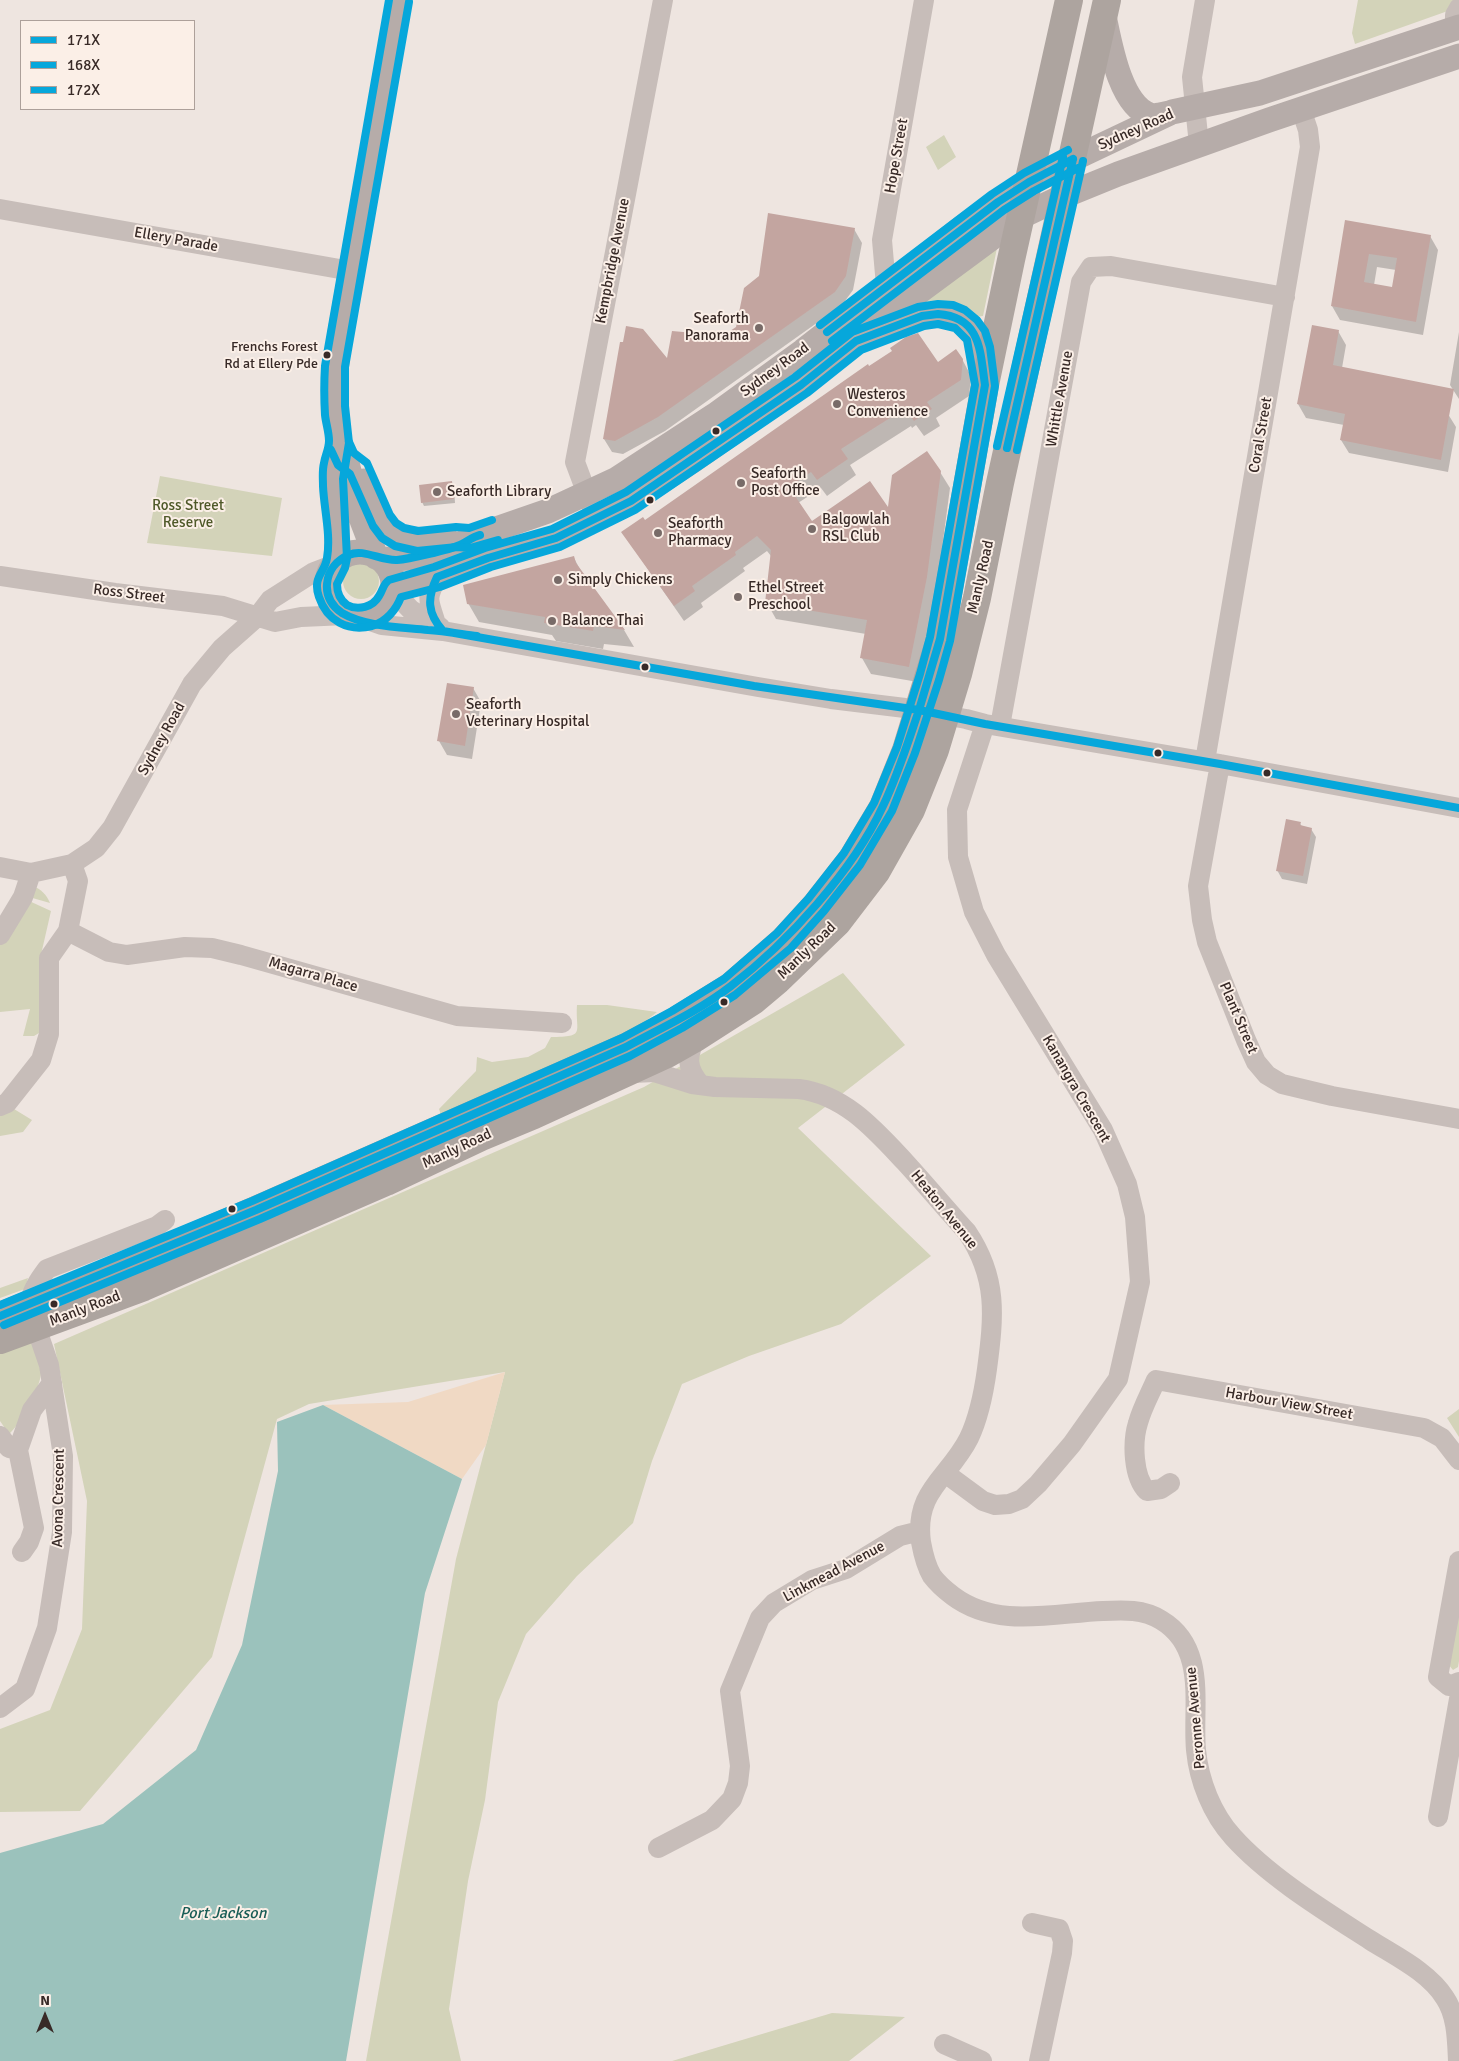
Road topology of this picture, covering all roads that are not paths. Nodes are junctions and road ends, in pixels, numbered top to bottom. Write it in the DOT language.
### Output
graph roads {
  1 [pos="399,0"];
  2 [pos="663,0"];
  3 [pos="924,0"];
  4 [pos="1069,0"];
  5 [pos="1205,0"];
  6 [pos="1106,8"];
  7 [pos="1458,21"];
  8 [pos="1459,56"];
  9 [pos="1183,109"];
  10 [pos="1300,109"];
  11 [pos="1200,145"];
  12 [pos="1073,159"];
  13 [pos="1029,182"];
  14 [pos="1064,196"];
  15 [pos="0,209"];
  16 [pos="1020,217"];
  17 [pos="351,271"];
  18 [pos="886,286"];
  19 [pos="1284,297"];
  20 [pos="893,311"];
  21 [pos="856,341"];
  22 [pos="985,385"];
  23 [pos="343,451"];
  24 [pos="586,494"];
  25 [pos="596,518"];
  26 [pos="470,538"];
  27 [pos="378,558"];
  28 [pos="336,563"];
  29 [pos="0,576"];
  30 [pos="437,577"];
  31 [pos="393,590"];
  32 [pos="256,617"];
  33 [pos="354,617"];
  34 [pos="440,627"];
  35 [pos="992,725"];
  36 [pos="1212,762"];
  37 [pos="1459,808"];
  38 [pos="72,864"];
  39 [pos="0,867"];
  40 [pos="31,873"];
  41 [pos="68,931"];
  42 [pos="0,935"];
  43 [pos="562,1023"];
  44 [pos="697,1037"];
  45 [pos="627,1073"];
  46 [pos="700,1085"];
  47 [pos="0,1106"];
  48 [pos="1459,1119"];
  49 [pos="166,1220"];
  50 [pos="0,1316"];
  51 [pos="32,1316"];
  52 [pos="0,1340"];
  53 [pos="52,1383"];
  54 [pos="0,1436"];
  55 [pos="18,1450"];
  56 [pos="1459,1460"];
  57 [pos="945,1473"];
  58 [pos="1170,1483"];
  59 [pos="920,1531"];
  60 [pos="22,1552"];
  61 [pos="1459,1560"];
  62 [pos="1459,1682"];
  63 [pos="1459,1699"];
  64 [pos="0,1708"];
  65 [pos="1438,1817"];
  66 [pos="658,1848"];
  67 [pos="1032,1924"];
  68 [pos="944,2044"];
  69 [pos="982,2061"];
  70 [pos="1039,2061"];
  71 [pos="1458,2061"];
  1 -- 17 [label="main road"];
  2 -- 24 [label="street, Kempbridge Avenue"];
  3 -- 18 [label="street, Hope Street"];
  4 -- 13 [label="highway, Manly Road"];
  5 -- 9 [label="street"];
  6 -- 9 [label="main road"];
  6 -- 12 [label="highway, Manly Road"];
  7 -- 9 [label="main road, Sydney Road"];
  8 -- 10 [label="main road, Sydney Road"];
  9 -- 11 [label="street"];
  9 -- 12 [label="main road, Sydney Road"];
  10 -- 11 [label="main road, Sydney Road"];
  10 -- 19 [label="street, Coral Street"];
  11 -- 14 [label="main road, Sydney Road"];
  12 -- 13 [label="main road, Sydney Road"];
  12 -- 14 [label="highway, Manly Road"];
  13 -- 16 [label="highway, Manly Road"];
  13 -- 18 [label="main road, Sydney Road"];
  14 -- 16 [label="main road, Sydney Road"];
  14 -- 44 [label="highway, Manly Road"];
  15 -- 17 [label="street, Ellery Parade"];
  16 -- 20 [label="main road, Sydney Road"];
  16 -- 22 [label="highway, Manly Road"];
  17 -- 23 [label="main road"];
  18 -- 20 [label="street, Hope Street"];
  18 -- 24 [label="main road, Sydney Road"];
  19 -- 35 [label="street, Whittle Avenue"];
  19 -- 36 [label="street, Coral Street"];
  20 -- 21 [label="main road, Sydney Road"];
  21 -- 22 [label="main road"];
  21 -- 25 [label="main road, Sydney Road"];
  22 -- 51 [label="highway, Manly Road"];
  23 -- 26 [label="main road"];
  23 -- 27 [label="main road"];
  23 -- 28 [label="main road"];
  24 -- 25 [label="street, Kempbridge Avenue"];
  24 -- 26 [label="main road, Sydney Road"];
  25 -- 30 [label="main road, Sydney Road"];
  26 -- 27 [label="main road, Sydney Road"];
  27 -- 28 [label="main road"];
  27 -- 31 [label="main road"];
  28 -- 32 [label="street, Sydney Road"];
  28 -- 33 [label="main road"];
  29 -- 32 [label="street, Ross Street"];
  30 -- 31 [label="main road, Sydney Road"];
  30 -- 34 [label="street"];
  31 -- 33 [label="main road"];
  31 -- 34 [label="street"];
  32 -- 33 [label="street"];
  32 -- 38 [label="street, Sydney Road"];
  33 -- 34 [label="street"];
  34 -- 35 [label="street"];
  35 -- 36 [label="street"];
  35 -- 57 [label="street, Kanangra Crescent"];
  36 -- 37 [label="street"];
  36 -- 48 [label="street, Plant Street"];
  38 -- 40 [label="street"];
  38 -- 41 [label="street"];
  39 -- 40 [label="street"];
  40 -- 42 [label="street"];
  41 -- 43 [label="street, Magarra Place"];
  41 -- 47 [label="street"];
  44 -- 45 [label="highway, Manly Road"];
  44 -- 46 [label="street"];
  45 -- 46 [label="street, Heaton Avenue"];
  45 -- 51 [label="highway, Manly Road"];
  46 -- 57 [label="street, Heaton Avenue"];
  49 -- 51 [label="street"];
  50 -- 51 [label="highway, Manly Road"];
  51 -- 52 [label="highway, Manly Road"];
  51 -- 53 [label="street, Avona Crescent"];
  53 -- 55 [label="street"];
  53 -- 64 [label="street, Avona Crescent"];
  54 -- 55 [label="street"];
  55 -- 60 [label="street"];
  56 -- 58 [label="street, Harbour View Street"];
  57 -- 59 [label="street, Heaton Avenue"];
  59 -- 66 [label="street, Linkmead Avenue"];
  59 -- 71 [label="street, Peronne Avenue"];
  61 -- 62 [label="street"];
  63 -- 65 [label="street"];
  67 -- 70 [label="street"];
  68 -- 69 [label="street"];
}
